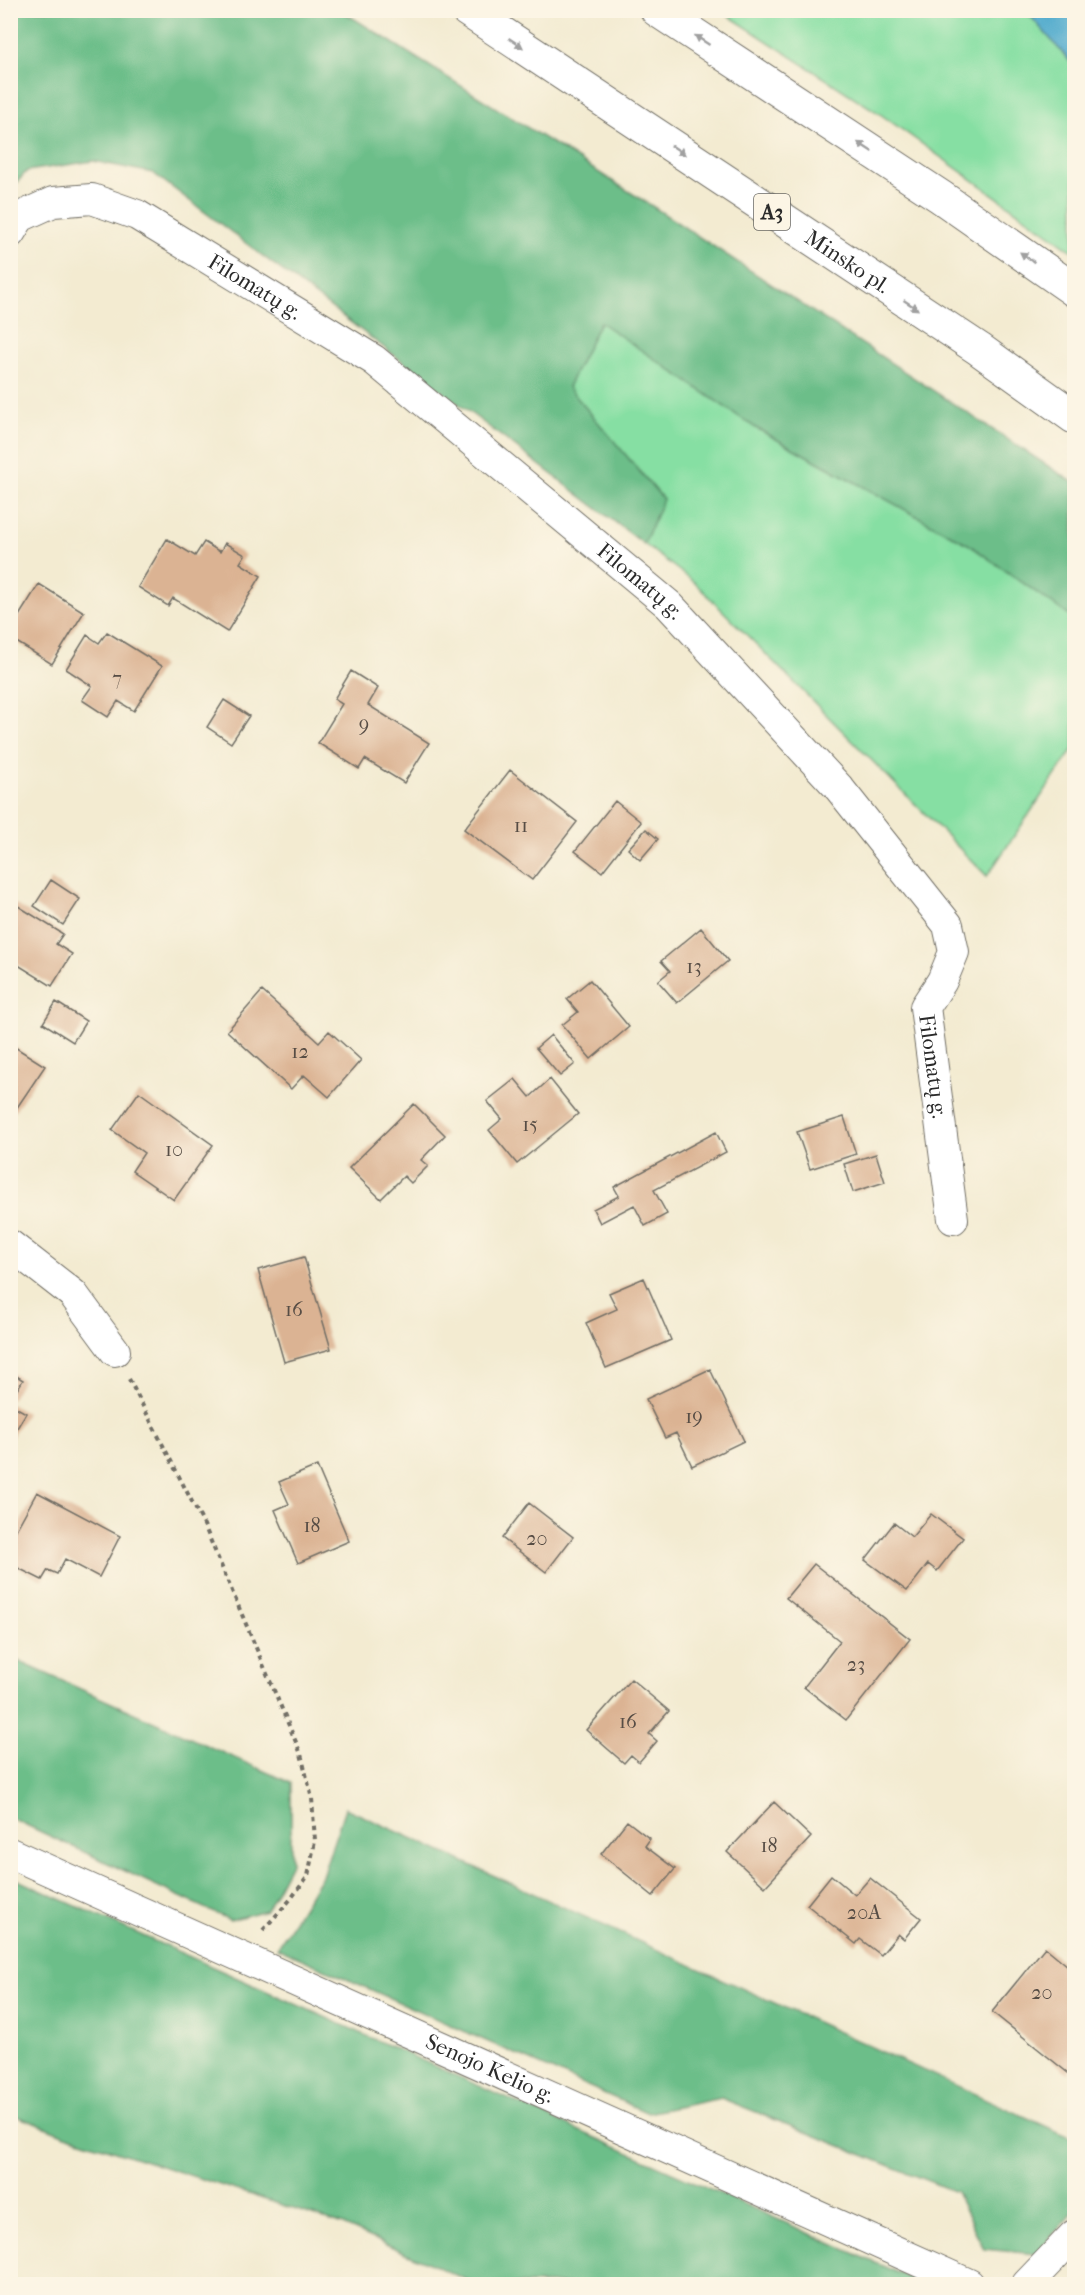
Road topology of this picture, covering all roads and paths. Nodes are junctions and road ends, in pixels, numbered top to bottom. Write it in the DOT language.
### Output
graph roads {
  1 [pos="467,10"];
  2 [pos="657,10"];
  3 [pos="10,233"];
  4 [pos="1074,290"];
  5 [pos="1074,417"];
  6 [pos="952,1219"];
  7 [pos="10,1245"];
  8 [pos="115,1351"];
  9 [pos="10,1852"];
  10 [pos="231,1953"];
  11 [pos="1074,2235"];
  12 [pos="969,2284"];
  13 [pos="1027,2284"];
  1 -- 5 [label="highway, Minsko pl. / A3, one-way"];
  4 -- 2 [label="highway, one-way"];
  3 -- 6 [label="street, Filomatų g."];
  7 -- 8 [label="street"];
  8 -- 10 [label="path"];
  9 -- 10 [label="street, Senojo Kelio g."];
  10 -- 12 [label="street, Senojo Kelio g."];
  11 -- 13 [label="street"];
}
